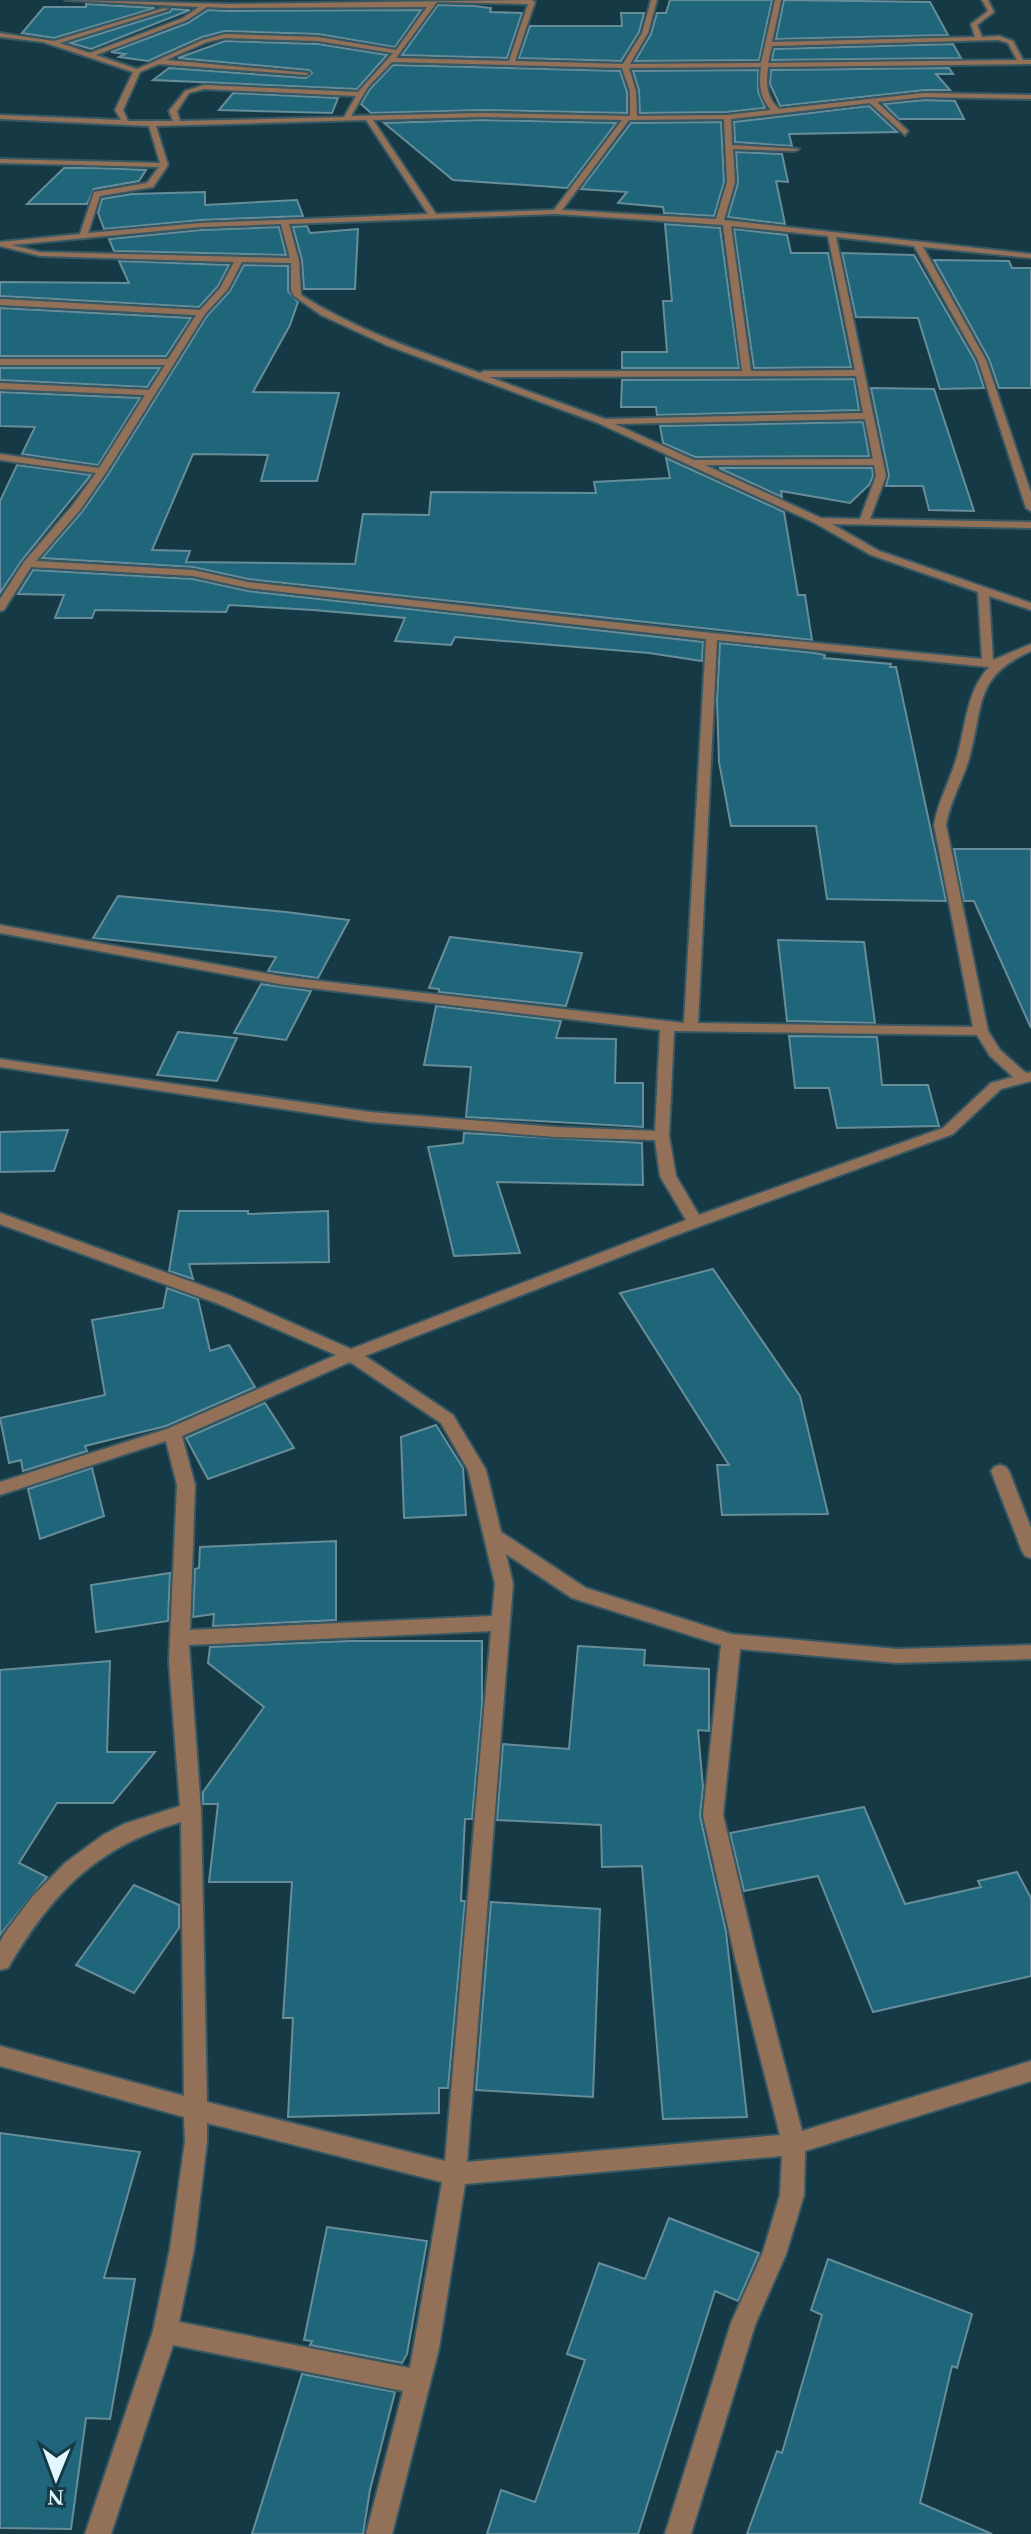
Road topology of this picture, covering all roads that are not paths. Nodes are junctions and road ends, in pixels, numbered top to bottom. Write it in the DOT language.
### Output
graph roads {
  1 [pos="68,0"];
  2 [pos="531,0"];
  3 [pos="654,0"];
  4 [pos="778,0"];
  5 [pos="985,0"];
  6 [pos="182,2"];
  7 [pos="434,2"];
  8 [pos="206,5"];
  9 [pos="0,35"];
  10 [pos="979,38"];
  11 [pos="54,43"];
  12 [pos="770,44"];
  13 [pos="398,52"];
  14 [pos="88,56"];
  15 [pos="388,60"];
  16 [pos="159,61"];
  17 [pos="1021,62"];
  18 [pos="1031,62"];
  19 [pos="511,64"];
  20 [pos="625,66"];
  21 [pos="764,66"];
  22 [pos="137,71"];
  23 [pos="306,73"];
  24 [pos="360,94"];
  25 [pos="1031,97"];
  26 [pos="871,100"];
  27 [pos="779,113"];
  28 [pos="0,117"];
  29 [pos="727,117"];
  30 [pos="630,118"];
  31 [pos="346,119"];
  32 [pos="369,119"];
  33 [pos="125,121"];
  34 [pos="177,122"];
  35 [pos="152,124"];
  36 [pos="905,133"];
  37 [pos="730,147"];
  38 [pos="795,149"];
  39 [pos="0,164"];
  40 [pos="164,165"];
  41 [pos="556,212"];
  42 [pos="432,214"];
  43 [pos="284,221"];
  44 [pos="723,223"];
  45 [pos="831,233"];
  46 [pos="84,234"];
  47 [pos="916,242"];
  48 [pos="0,244"];
  49 [pos="1031,256"];
  50 [pos="239,260"];
  51 [pos="295,261"];
  52 [pos="0,302"];
  53 [pos="202,313"];
  54 [pos="0,362"];
  55 [pos="170,362"];
  56 [pos="860,373"];
  57 [pos="470,374"];
  58 [pos="747,374"];
  59 [pos="0,386"];
  60 [pos="151,393"];
  61 [pos="867,416"];
  62 [pos="601,421"];
  63 [pos="0,457"];
  64 [pos="691,462"];
  65 [pos="879,462"];
  66 [pos="102,471"];
  67 [pos="1031,508"];
  68 [pos="819,521"];
  69 [pos="864,521"];
  70 [pos="1031,525"];
  71 [pos="28,564"];
  72 [pos="983,591"];
  73 [pos="1031,607"];
  74 [pos="0,608"];
  75 [pos="712,636"];
  76 [pos="1031,647"];
  77 [pos="993,664"];
  78 [pos="0,929"];
  79 [pos="667,1027"];
  80 [pos="691,1028"];
  81 [pos="981,1031"];
  82 [pos="0,1063"];
  83 [pos="1026,1077"];
  84 [pos="662,1136"];
  85 [pos="0,1218"];
  86 [pos="696,1223"];
  87 [pos="351,1355"];
  88 [pos="173,1433"];
  89 [pos="1000,1471"];
  90 [pos="0,1489"];
  91 [pos="493,1536"];
  92 [pos="1031,1551"];
  93 [pos="500,1623"];
  94 [pos="180,1638"];
  95 [pos="731,1641"];
  96 [pos="1031,1652"];
  97 [pos="191,1811"];
  98 [pos="0,1961"];
  99 [pos="0,2056"];
  100 [pos="1031,2071"];
  101 [pos="197,2110"];
  102 [pos="794,2144"];
  103 [pos="455,2174"];
  104 [pos="165,2331"];
  105 [pos="418,2382"];
  106 [pos="98,2534"];
  107 [pos="379,2534"];
  108 [pos="678,2534"];
  1 -- 6 [label="street"];
  2 -- 7 [label="street"];
  2 -- 19 [label="street"];
  3 -- 20 [label="street"];
  4 -- 12 [label="street"];
  5 -- 10 [label="street"];
  6 -- 8 [label="street"];
  6 -- 11 [label="street"];
  7 -- 8 [label="street"];
  7 -- 13 [label="street"];
  8 -- 14 [label="street"];
  9 -- 11 [label="street"];
  10 -- 12 [label="street"];
  10 -- 17 [label="street"];
  11 -- 14 [label="street"];
  12 -- 21 [label="street"];
  13 -- 15 [label="street"];
  13 -- 16 [label="street"];
  14 -- 22 [label="street"];
  15 -- 19 [label="street"];
  15 -- 24 [label="street"];
  16 -- 22 [label="street"];
  16 -- 23 [label="street"];
  17 -- 18 [label="street"];
  17 -- 21 [label="street"];
  19 -- 20 [label="street"];
  20 -- 21 [label="street"];
  20 -- 30 [label="street"];
  21 -- 27 [label="street"];
  22 -- 33 [label="street"];
  24 -- 31 [label="street"];
  24 -- 34 [label="street"];
  25 -- 26 [label="street"];
  26 -- 27 [label="street"];
  26 -- 36 [label="street"];
  27 -- 29 [label="street"];
  28 -- 33 [label="street"];
  29 -- 30 [label="street"];
  29 -- 37 [label="street"];
  30 -- 32 [label="street"];
  30 -- 41 [label="street"];
  31 -- 32 [label="street"];
  31 -- 34 [label="street"];
  32 -- 42 [label="street"];
  33 -- 35 [label="street"];
  34 -- 35 [label="street"];
  35 -- 40 [label="street"];
  37 -- 38 [label="street"];
  37 -- 44 [label="street"];
  39 -- 40 [label="street"];
  40 -- 46 [label="street"];
  41 -- 42 [label="street"];
  41 -- 44 [label="street"];
  42 -- 43 [label="street"];
  43 -- 46 [label="street"];
  43 -- 51 [label="street"];
  44 -- 45 [label="street"];
  44 -- 58 [label="street"];
  45 -- 47 [label="street"];
  45 -- 56 [label="street"];
  46 -- 48 [label="street"];
  47 -- 49 [label="street"];
  47 -- 67 [label="street"];
  48 -- 50 [label="street"];
  50 -- 51 [label="street"];
  50 -- 53 [label="street"];
  51 -- 57 [label="street"];
  52 -- 53 [label="street"];
  53 -- 55 [label="street"];
  54 -- 55 [label="street"];
  55 -- 60 [label="street"];
  56 -- 58 [label="street"];
  56 -- 61 [label="street"];
  57 -- 58 [label="street"];
  57 -- 62 [label="street"];
  59 -- 60 [label="street"];
  60 -- 66 [label="street"];
  61 -- 62 [label="street"];
  61 -- 65 [label="street"];
  62 -- 64 [label="street"];
  63 -- 66 [label="street"];
  64 -- 65 [label="street"];
  64 -- 68 [label="street"];
  65 -- 69 [label="street"];
  66 -- 71 [label="street"];
  68 -- 69 [label="street"];
  68 -- 72 [label="street"];
  69 -- 70 [label="street"];
  71 -- 74 [label="street"];
  71 -- 75 [label="street"];
  72 -- 73 [label="street"];
  72 -- 77 [label="street"];
  75 -- 77 [label="street"];
  75 -- 80 [label="street"];
  76 -- 77 [label="street"];
  77 -- 81 [label="street"];
  78 -- 79 [label="street"];
  79 -- 80 [label="street"];
  79 -- 84 [label="street"];
  80 -- 81 [label="street"];
  81 -- 83 [label="street"];
  82 -- 84 [label="street"];
  83 -- 86 [label="street"];
  84 -- 86 [label="street"];
  85 -- 87 [label="street"];
  86 -- 87 [label="street"];
  87 -- 88 [label="street"];
  87 -- 91 [label="street"];
  88 -- 90 [label="street"];
  88 -- 94 [label="street"];
  89 -- 92 [label="street"];
  91 -- 93 [label="street"];
  91 -- 95 [label="street"];
  93 -- 94 [label="street"];
  93 -- 103 [label="street"];
  94 -- 97 [label="street"];
  95 -- 96 [label="street"];
  95 -- 102 [label="street"];
  97 -- 98 [label="street"];
  97 -- 101 [label="street"];
  99 -- 101 [label="street"];
  100 -- 102 [label="street"];
  101 -- 103 [label="street"];
  101 -- 104 [label="street"];
  102 -- 103 [label="street"];
  102 -- 108 [label="street"];
  103 -- 105 [label="street"];
  104 -- 105 [label="street"];
  104 -- 106 [label="street"];
  105 -- 107 [label="street"];
}
